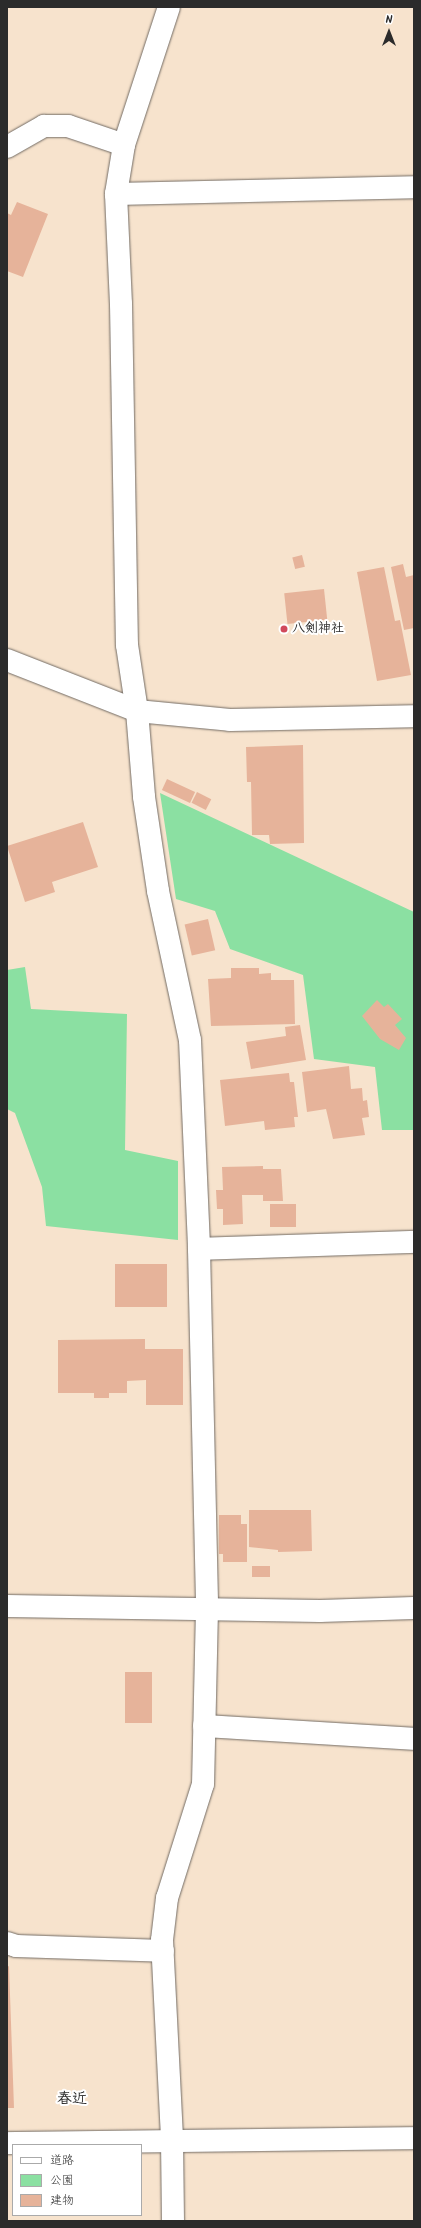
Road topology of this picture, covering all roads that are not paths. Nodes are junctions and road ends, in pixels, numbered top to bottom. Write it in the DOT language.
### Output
graph roads {
  1 [pos="169,7"];
  2 [pos="124,145"];
  3 [pos="7,147"];
  4 [pos="414,187"];
  5 [pos="116,194"];
  6 [pos="7,660"];
  7 [pos="137,711"];
  8 [pos="414,716"];
  9 [pos="414,1242"];
  10 [pos="199,1249"];
  11 [pos="7,1606"];
  12 [pos="414,1608"];
  13 [pos="207,1609"];
  14 [pos="204,1726"];
  15 [pos="414,1739"];
  16 [pos="7,1943"];
  17 [pos="163,1951"];
  18 [pos="414,2138"];
  19 [pos="172,2140"];
  20 [pos="7,2144"];
  21 [pos="173,2221"];
  1 -- 2 [label="street"];
  2 -- 3 [label="street"];
  2 -- 5 [label="street"];
  4 -- 5 [label="street"];
  5 -- 7 [label="street"];
  6 -- 7 [label="street"];
  7 -- 8 [label="street"];
  7 -- 10 [label="street"];
  9 -- 10 [label="street"];
  10 -- 13 [label="street"];
  11 -- 13 [label="street"];
  12 -- 13 [label="street"];
  13 -- 14 [label="street"];
  14 -- 15 [label="street"];
  14 -- 17 [label="street"];
  16 -- 17 [label="street"];
  17 -- 19 [label="street"];
  18 -- 19 [label="street"];
  19 -- 20 [label="street"];
  19 -- 21 [label="street"];
}
